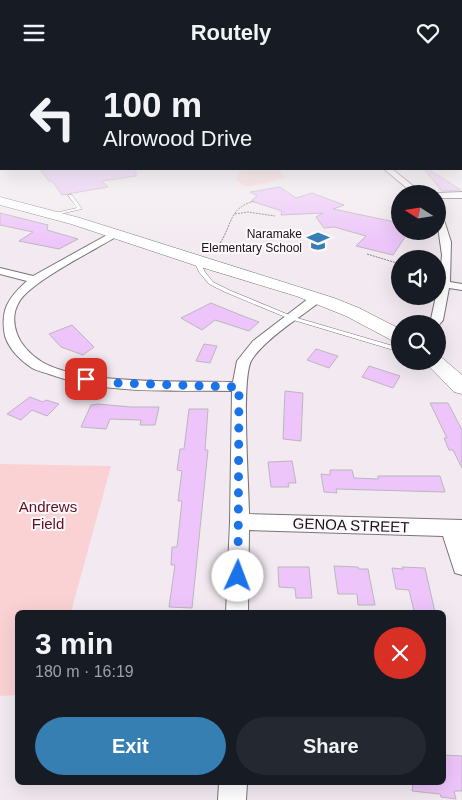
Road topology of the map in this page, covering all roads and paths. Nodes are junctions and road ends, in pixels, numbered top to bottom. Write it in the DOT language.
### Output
graph roads {
  1 [pos="396,175"];
  2 [pos="408,185"];
  3 [pos="462,195"];
  4 [pos="70,196"];
  5 [pos="446,196"];
  6 [pos="0,201"];
  7 [pos="255,201"];
  8 [pos="57,214"];
  9 [pos="233,214"];
  10 [pos="275,216"];
  11 [pos="116,233"];
  12 [pos="446,240"];
  13 [pos="367,254"];
  14 [pos="197,261"];
  15 [pos="391,261"];
  16 [pos="446,268"];
  17 [pos="0,271"];
  18 [pos="35,280"];
  19 [pos="446,285"];
  20 [pos="462,287"];
  21 [pos="317,298"];
  22 [pos="292,318"];
  23 [pos="391,331"];
  24 [pos="391,347"];
  25 [pos="444,370"];
  26 [pos="239,387"];
  27 [pos="462,387"];
  28 [pos="240,522"];
  29 [pos="456,528"];
  30 [pos="462,566"];
  31 [pos="237,610"];
  32 [pos="233,785"];
  33 [pos="232,800"];
  1 -- 2 [label="street"];
  3 -- 5 [label="street"];
  4 -- 8 [label="lane"];
  6 -- 8 [label="main road"];
  7 -- 9 [label="path"];
  8 -- 11 [label="main road"];
  9 -- 10 [label="path"];
  9 -- 14 [label="path"];
  11 -- 14 [label="main road"];
  11 -- 18 [label="street"];
  12 -- 16 [label="street"];
  13 -- 15 [label="path"];
  14 -- 21 [label="main road"];
  14 -- 22 [label="lane"];
  17 -- 18 [label="street"];
  18 -- 26 [label="street"];
  19 -- 20 [label="street"];
  21 -- 22 [label="street"];
  21 -- 23 [label="main road"];
  22 -- 24 [label="lane"];
  22 -- 26 [label="street"];
  25 -- 27 [label="main road"];
  26 -- 28 [label="street"];
  28 -- 29 [label="street, GENOA STREET"];
  28 -- 31 [label="street"];
  29 -- 30 [label="street"];
  32 -- 33 [label="street"];
}
